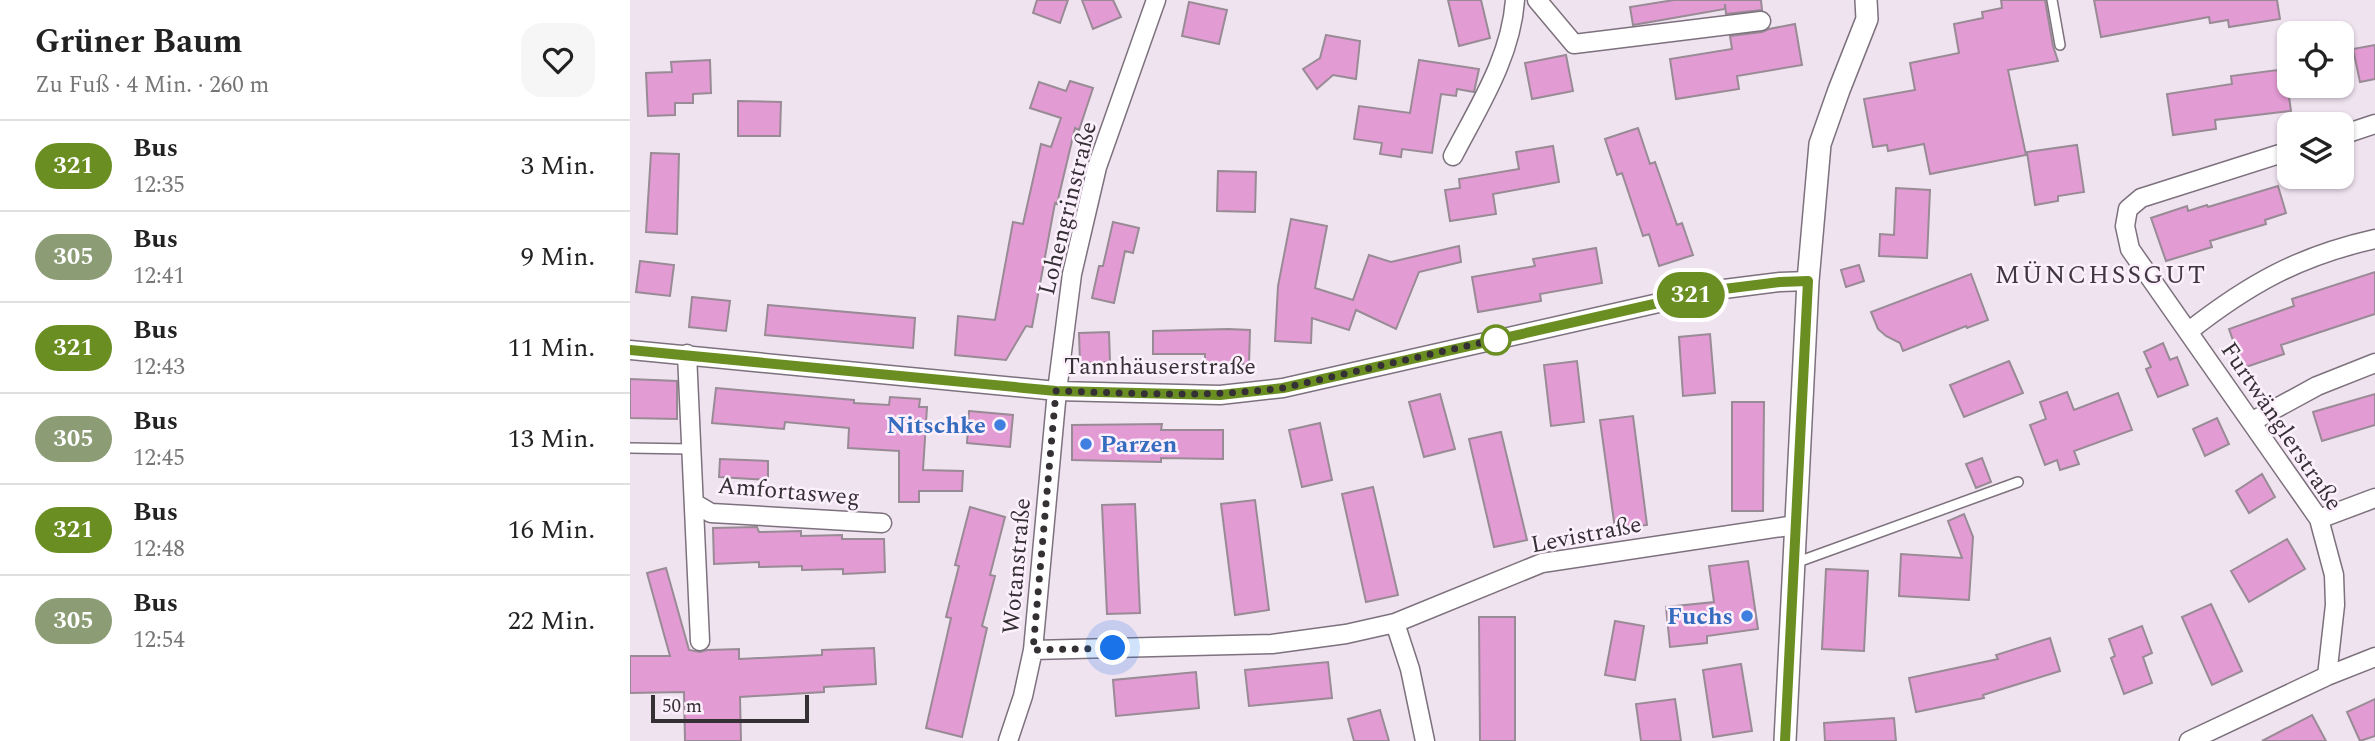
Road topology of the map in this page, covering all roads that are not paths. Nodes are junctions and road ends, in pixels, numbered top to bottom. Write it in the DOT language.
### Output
graph roads {
  1 [pos="1156,0"];
  2 [pos="1515,0"];
  3 [pos="1537,0"];
  4 [pos="2052,0"];
  5 [pos="1869,1"];
  6 [pos="1761,21"];
  7 [pos="2060,45"];
  8 [pos="2375,124"];
  9 [pos="2354,131"];
  10 [pos="2277,155"];
  11 [pos="1453,156"];
  12 [pos="2375,239"];
  13 [pos="1808,281"];
  14 [pos="2189,331"];
  15 [pos="630,350"];
  16 [pos="687,354"];
  17 [pos="2375,363"];
  18 [pos="1056,391"];
  19 [pos="2251,422"];
  20 [pos="630,448"];
  21 [pos="691,449"];
  22 [pos="2018,482"];
  23 [pos="2375,498"];
  24 [pos="694,503"];
  25 [pos="2319,519"];
  26 [pos="882,523"];
  27 [pos="1795,525"];
  28 [pos="1794,564"];
  29 [pos="1395,623"];
  30 [pos="700,641"];
  31 [pos="1033,650"];
  32 [pos="2375,657"];
  33 [pos="2327,676"];
  34 [pos="1008,741"];
  35 [pos="1424,741"];
  36 [pos="1785,741"];
  37 [pos="2189,741"];
  1 -- 18 [label="street, Lohengrinstraße"];
  2 -- 11 [label="street"];
  3 -- 6 [label="street"];
  4 -- 7 [label="lane"];
  5 -- 13 [label="street"];
  8 -- 9 [label="street"];
  10 -- 14 [label="street, Furtwänglerstraße"];
  12 -- 14 [label="street"];
  13 -- 18 [label="street, Tannhäuserstraße"];
  13 -- 27 [label="street"];
  14 -- 19 [label="street, Furtwänglerstraße"];
  15 -- 16 [label="street, Tannhäuserstraße"];
  16 -- 18 [label="street, Tannhäuserstraße"];
  16 -- 21 [label="street, Amfortasweg"];
  17 -- 19 [label="street"];
  18 -- 31 [label="street, Wotanstraße"];
  19 -- 25 [label="street, Furtwänglerstraße"];
  20 -- 21 [label="lane"];
  21 -- 24 [label="street, Amfortasweg"];
  22 -- 28 [label="lane"];
  23 -- 25 [label="street"];
  24 -- 26 [label="street, Amfortasweg"];
  24 -- 30 [label="street, Amfortasweg"];
  25 -- 33 [label="street, Furtwänglerstraße"];
  27 -- 28 [label="street"];
  27 -- 29 [label="street, Levistraße"];
  28 -- 36 [label="street"];
  29 -- 31 [label="street, Levistraße"];
  29 -- 35 [label="street"];
  31 -- 34 [label="street, Wotanstraße"];
  32 -- 33 [label="street"];
  33 -- 37 [label="street"];
}
